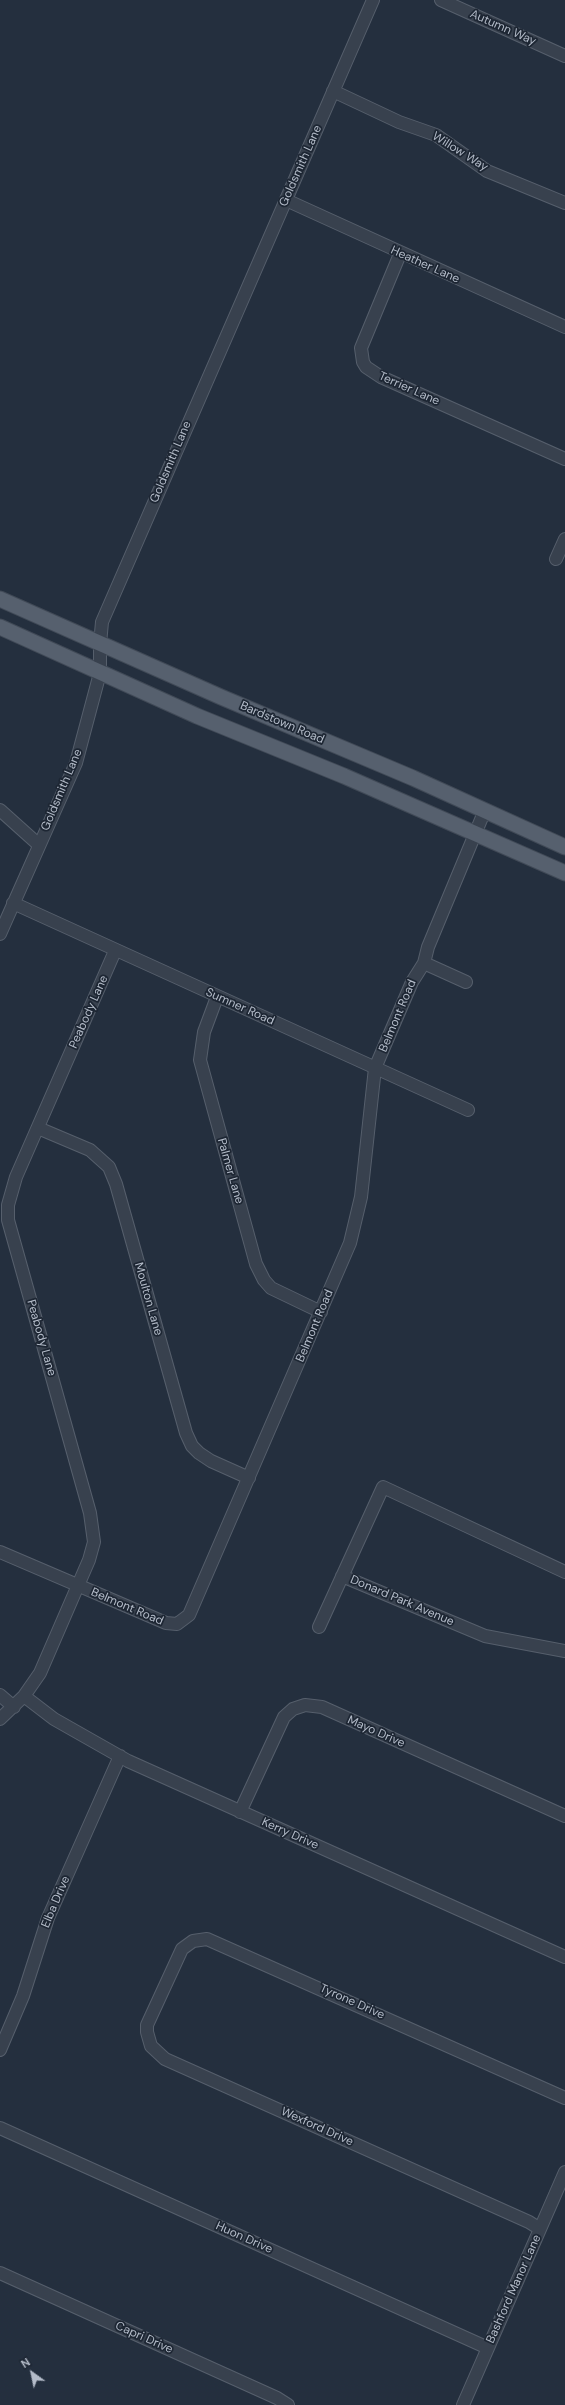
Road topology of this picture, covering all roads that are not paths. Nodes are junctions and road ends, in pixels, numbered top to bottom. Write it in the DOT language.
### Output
graph roads {
  1 [pos="373,0"];
  2 [pos="442,0"];
  3 [pos="565,56"];
  4 [pos="333,91"];
  5 [pos="286,200"];
  6 [pos="565,203"];
  7 [pos="400,254"];
  8 [pos="565,327"];
  9 [pos="565,459"];
  10 [pos="565,539"];
  11 [pos="556,559"];
  12 [pos="0,599"];
  13 [pos="0,627"];
  14 [pos="100,644"];
  15 [pos="100,673"];
  16 [pos="338,746"];
  17 [pos="322,767"];
  18 [pos="0,810"];
  19 [pos="485,810"];
  20 [pos="475,834"];
  21 [pos="39,845"];
  22 [pos="565,846"];
  23 [pos="565,873"];
  24 [pos="13,903"];
  25 [pos="0,934"];
  26 [pos="115,951"];
  27 [pos="424,963"];
  28 [pos="466,982"];
  29 [pos="217,997"];
  30 [pos="375,1068"];
  31 [pos="468,1110"];
  32 [pos="38,1128"];
  33 [pos="321,1312"];
  34 [pos="249,1478"];
  35 [pos="0,1552"];
  36 [pos="565,1572"];
  37 [pos="342,1576"];
  38 [pos="78,1586"];
  39 [pos="319,1627"];
  40 [pos="565,1651"];
  41 [pos="0,1695"];
  42 [pos="24,1696"];
  43 [pos="14,1707"];
  44 [pos="0,1719"];
  45 [pos="120,1756"];
  46 [pos="240,1812"];
  47 [pos="565,1816"];
  48 [pos="565,1957"];
  49 [pos="162,1991"];
  50 [pos="0,2050"];
  51 [pos="565,2098"];
  52 [pos="0,2128"];
  53 [pos="565,2172"];
  54 [pos="540,2229"];
  55 [pos="0,2274"];
  56 [pos="488,2348"];
  57 [pos="288,2405"];
  58 [pos="463,2405"];
  1 -- 4 [label="street, Goldsmith Lane"];
  2 -- 3 [label="street, Autumn Way"];
  4 -- 5 [label="street, Goldsmith Lane"];
  4 -- 6 [label="street, Willow Way"];
  5 -- 7 [label="street, Heather Lane"];
  5 -- 14 [label="street, Goldsmith Lane"];
  7 -- 8 [label="street, Heather Lane"];
  7 -- 9 [label="street, Terrier Lane"];
  10 -- 11 [label="street"];
  12 -- 14 [label="main road, Bardstown Road"];
  13 -- 15 [label="main road"];
  14 -- 15 [label="street, Goldsmith Lane"];
  14 -- 16 [label="main road, Bardstown Road"];
  15 -- 17 [label="main road"];
  15 -- 21 [label="street, Goldsmith Lane"];
  16 -- 17 [label="main road"];
  16 -- 19 [label="main road, Bardstown Road"];
  17 -- 20 [label="main road"];
  18 -- 21 [label="street"];
  19 -- 20 [label="street, Belmont Road"];
  19 -- 22 [label="main road, Bardstown Road"];
  20 -- 23 [label="main road"];
  20 -- 27 [label="street, Belmont Road"];
  21 -- 24 [label="street, Goldsmith Lane"];
  24 -- 25 [label="street, Goldsmith Lane"];
  24 -- 26 [label="street, Sumner Road"];
  26 -- 29 [label="street, Sumner Road"];
  26 -- 32 [label="street, Peabody Lane"];
  27 -- 28 [label="street"];
  27 -- 30 [label="street, Belmont Road"];
  29 -- 30 [label="street, Sumner Road"];
  29 -- 33 [label="street, Palmer Lane"];
  30 -- 31 [label="street, Sumner Road"];
  30 -- 33 [label="street, Belmont Road"];
  32 -- 34 [label="street, Moulton Lane"];
  32 -- 38 [label="street, Peabody Lane"];
  33 -- 34 [label="street, Belmont Road"];
  34 -- 38 [label="street, Belmont Road"];
  35 -- 38 [label="street, Belmont Road"];
  36 -- 37 [label="street, Donard Park Avenue"];
  37 -- 39 [label="street"];
  37 -- 40 [label="street, Donard Park Avenue"];
  38 -- 42 [label="street, Peabody Lane"];
  41 -- 43 [label="street"];
  42 -- 43 [label="street, Peabody Lane"];
  42 -- 45 [label="street, Kerry Drive"];
  43 -- 44 [label="street, Peabody Lane"];
  45 -- 46 [label="street, Kerry Drive"];
  45 -- 50 [label="street, Elba Drive"];
  46 -- 47 [label="street, Mayo Drive"];
  46 -- 48 [label="street, Kerry Drive"];
  49 -- 51 [label="street, Tyrone Drive"];
  49 -- 54 [label="street, Wexford Drive"];
  52 -- 56 [label="street, Huon Drive"];
  53 -- 54 [label="street, Bashford Manor Lane"];
  54 -- 56 [label="street, Bashford Manor Lane"];
  55 -- 57 [label="street, Capri Drive"];
  56 -- 58 [label="street, Bashford Manor Lane"];
}
